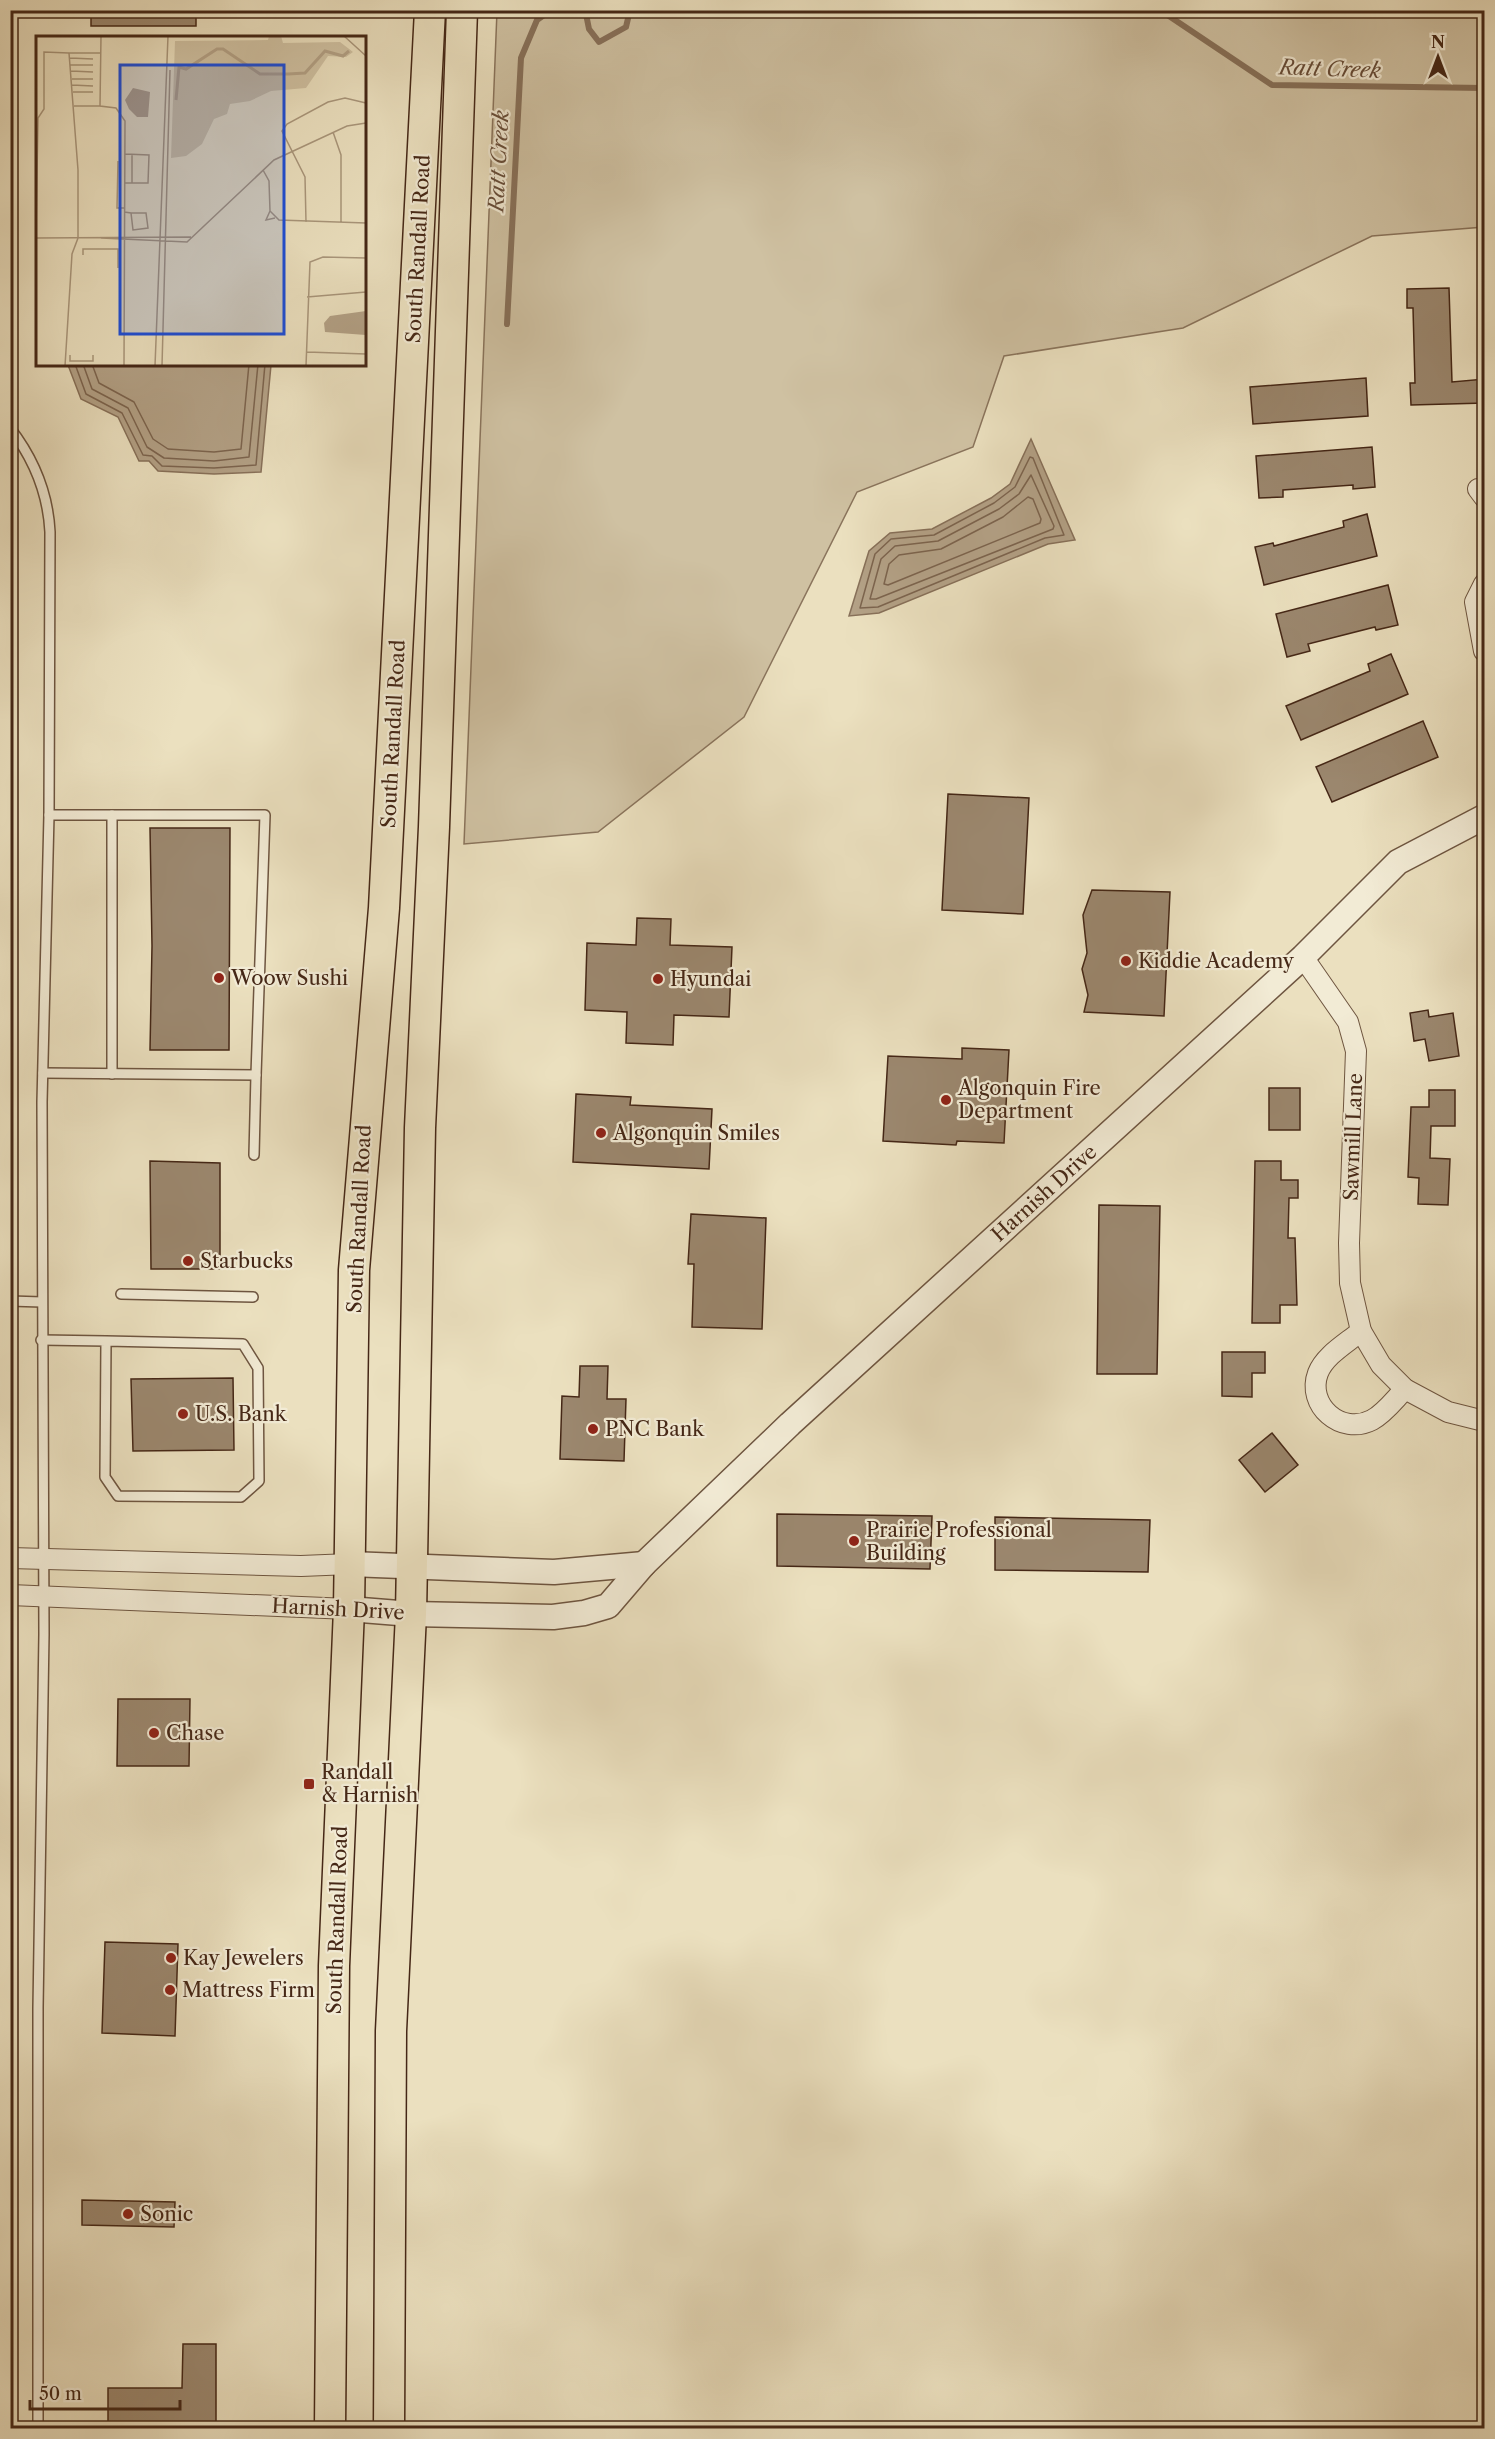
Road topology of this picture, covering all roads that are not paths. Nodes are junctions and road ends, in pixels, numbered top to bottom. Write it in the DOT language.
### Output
graph roads {
  1 [pos="430,10"];
  2 [pos="462,10"];
  3 [pos="10,428"];
  4 [pos="1485,584"];
  5 [pos="1485,651"];
  6 [pos="49,815"];
  7 [pos="112,815"];
  8 [pos="1485,817"];
  9 [pos="1303,957"];
  10 [pos="43,1073"];
  11 [pos="112,1074"];
  12 [pos="256,1075"];
  13 [pos="254,1155"];
  14 [pos="121,1294"];
  15 [pos="254,1297"];
  16 [pos="10,1301"];
  17 [pos="42,1302"];
  18 [pos="1361,1331"];
  19 [pos="41,1340"];
  20 [pos="106,1341"];
  21 [pos="1405,1389"];
  22 [pos="1485,1421"];
  23 [pos="10,1558"];
  24 [pos="43,1559"];
  25 [pos="350,1564"];
  26 [pos="644,1564"];
  27 [pos="412,1565"];
  28 [pos="10,1595"];
  29 [pos="43,1596"];
  30 [pos="349,1609"];
  31 [pos="411,1614"];
  32 [pos="38,2428"];
  33 [pos="330,2428"];
  34 [pos="389,2428"];
  1 -- 25 [label="main road, South Randall Road"];
  2 -- 27 [label="main road, South Randall Road"];
  3 -- 6 [label="lane"];
  4 -- 5 [label="street"];
  6 -- 7 [label="lane"];
  6 -- 10 [label="lane"];
  7 -- 11 [label="lane"];
  7 -- 12 [label="lane"];
  8 -- 9 [label="street, Harnish Drive"];
  9 -- 18 [label="street, Sawmill Lane"];
  9 -- 26 [label="street, Harnish Drive"];
  10 -- 11 [label="lane"];
  10 -- 17 [label="lane"];
  11 -- 12 [label="lane"];
  12 -- 13 [label="lane"];
  14 -- 15 [label="lane"];
  16 -- 17 [label="lane"];
  17 -- 19 [label="lane"];
  18 -- 21 [label="street, Sawmill Lane"];
  18 -- 21 [label="street"];
  19 -- 20 [label="lane"];
  19 -- 24 [label="lane"];
  20 -- 20 [label="lane"];
  21 -- 22 [label="street, Sawmill Lane"];
  23 -- 24 [label="street, Harnish Drive"];
  24 -- 25 [label="street, Harnish Drive"];
  24 -- 29 [label="lane"];
  25 -- 27 [label="street, Harnish Drive"];
  25 -- 30 [label="main road, South Randall Road"];
  26 -- 27 [label="street, Harnish Drive"];
  26 -- 31 [label="street, Harnish Drive"];
  27 -- 31 [label="main road, South Randall Road"];
  28 -- 29 [label="street, Harnish Drive"];
  29 -- 30 [label="street, Harnish Drive"];
  29 -- 32 [label="lane"];
  30 -- 31 [label="street, Harnish Drive"];
  30 -- 33 [label="main road, South Randall Road"];
  31 -- 34 [label="main road, South Randall Road"];
}
